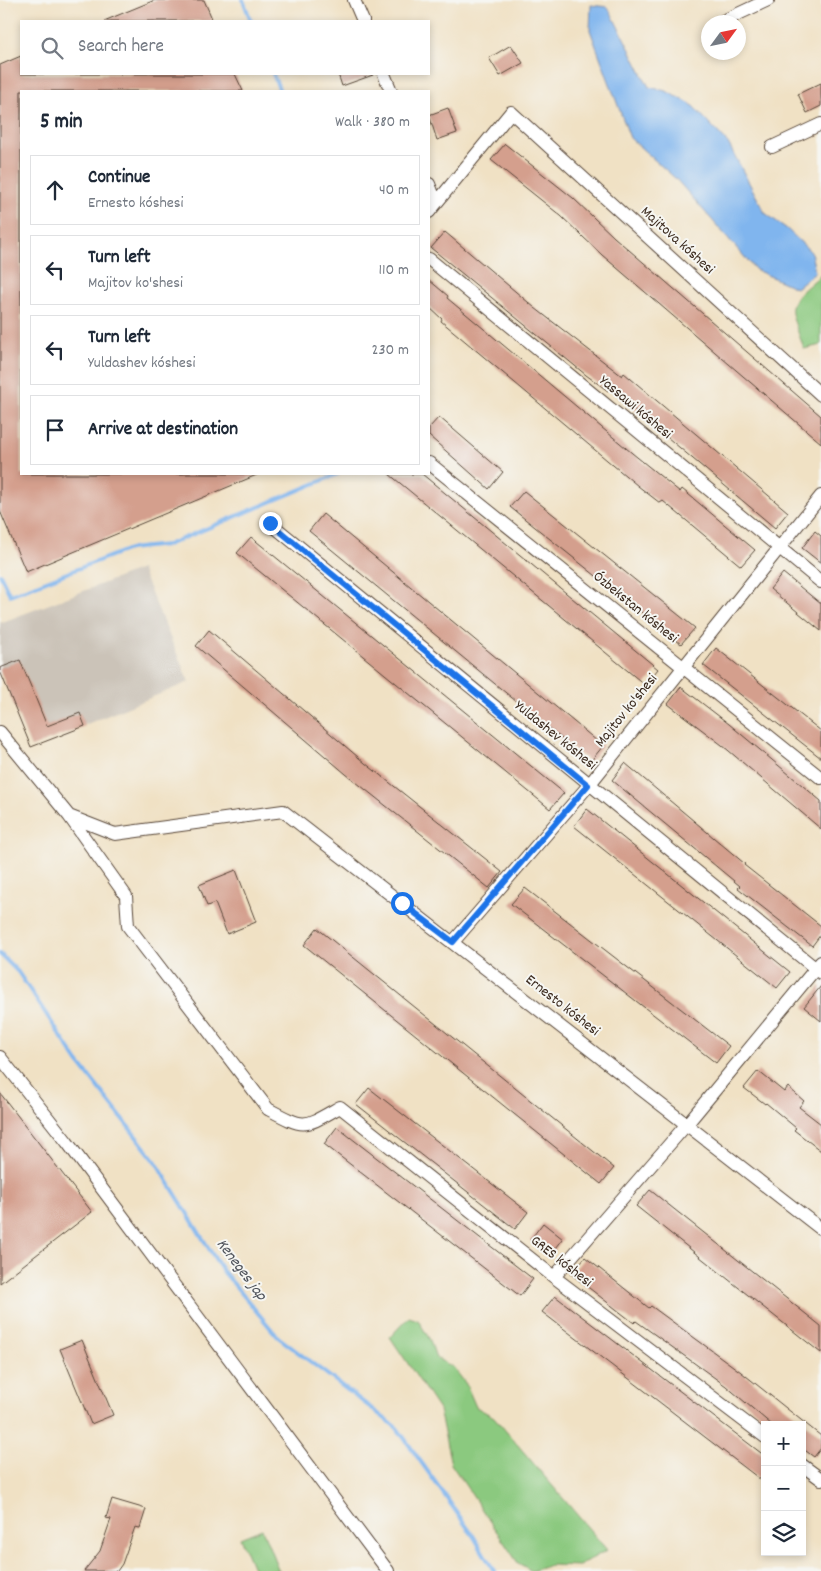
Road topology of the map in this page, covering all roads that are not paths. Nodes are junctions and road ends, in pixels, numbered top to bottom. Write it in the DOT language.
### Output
graph roads {
  1 [pos="354,0"];
  2 [pos="768,0"];
  3 [pos="736,15"];
  4 [pos="362,20"];
  5 [pos="384,75"];
  6 [pos="391,90"];
  7 [pos="821,124"];
  8 [pos="772,146"];
  9 [pos="430,192"];
  10 [pos="432,207"];
  11 [pos="430,260"];
  12 [pos="821,395"];
  13 [pos="430,464"];
  14 [pos="821,496"];
  15 [pos="270,523"];
  16 [pos="780,549"];
  17 [pos="821,582"];
  18 [pos="683,668"];
  19 [pos="0,732"];
  20 [pos="821,778"];
  21 [pos="588,785"];
  22 [pos="69,816"];
  23 [pos="453,942"];
  24 [pos="819,968"];
  25 [pos="0,1057"];
  26 [pos="687,1124"];
  27 [pos="821,1229"];
  28 [pos="554,1277"];
  29 [pos="761,1434"];
  30 [pos="803,1466"];
  31 [pos="821,1479"];
  32 [pos="388,1571"];
  1 -- 4 [label="street"];
  2 -- 3 [label="street"];
  5 -- 6 [label="street"];
  7 -- 8 [label="street"];
  9 -- 10 [label="street"];
  10 -- 12 [label="street, Majitova kóshesi"];
  11 -- 16 [label="street, Yassawi kóshesi"];
  13 -- 18 [label="street, Ózbekstan kóshesi"];
  14 -- 16 [label="street, Majitov ko'shesi"];
  15 -- 21 [label="street, Yuldashev kóshesi"];
  16 -- 17 [label="street, Yassawi kóshesi"];
  16 -- 18 [label="street, Majitov ko'shesi"];
  18 -- 20 [label="street, Ózbekstan kóshesi"];
  18 -- 21 [label="street, Majitov ko'shesi"];
  19 -- 22 [label="street"];
  21 -- 23 [label="street, Majitov ko'shesi"];
  21 -- 24 [label="street, Yuldashev kóshesi"];
  22 -- 23 [label="street, Ernesto kóshesi"];
  22 -- 28 [label="street, GRES kóshesi"];
  23 -- 26 [label="street, Ernesto kóshesi"];
  24 -- 26 [label="street"];
  25 -- 32 [label="street"];
  26 -- 27 [label="street, Ernesto kóshesi"];
  26 -- 28 [label="street"];
  28 -- 29 [label="street, GRES kóshesi"];
  30 -- 31 [label="street"];
}
